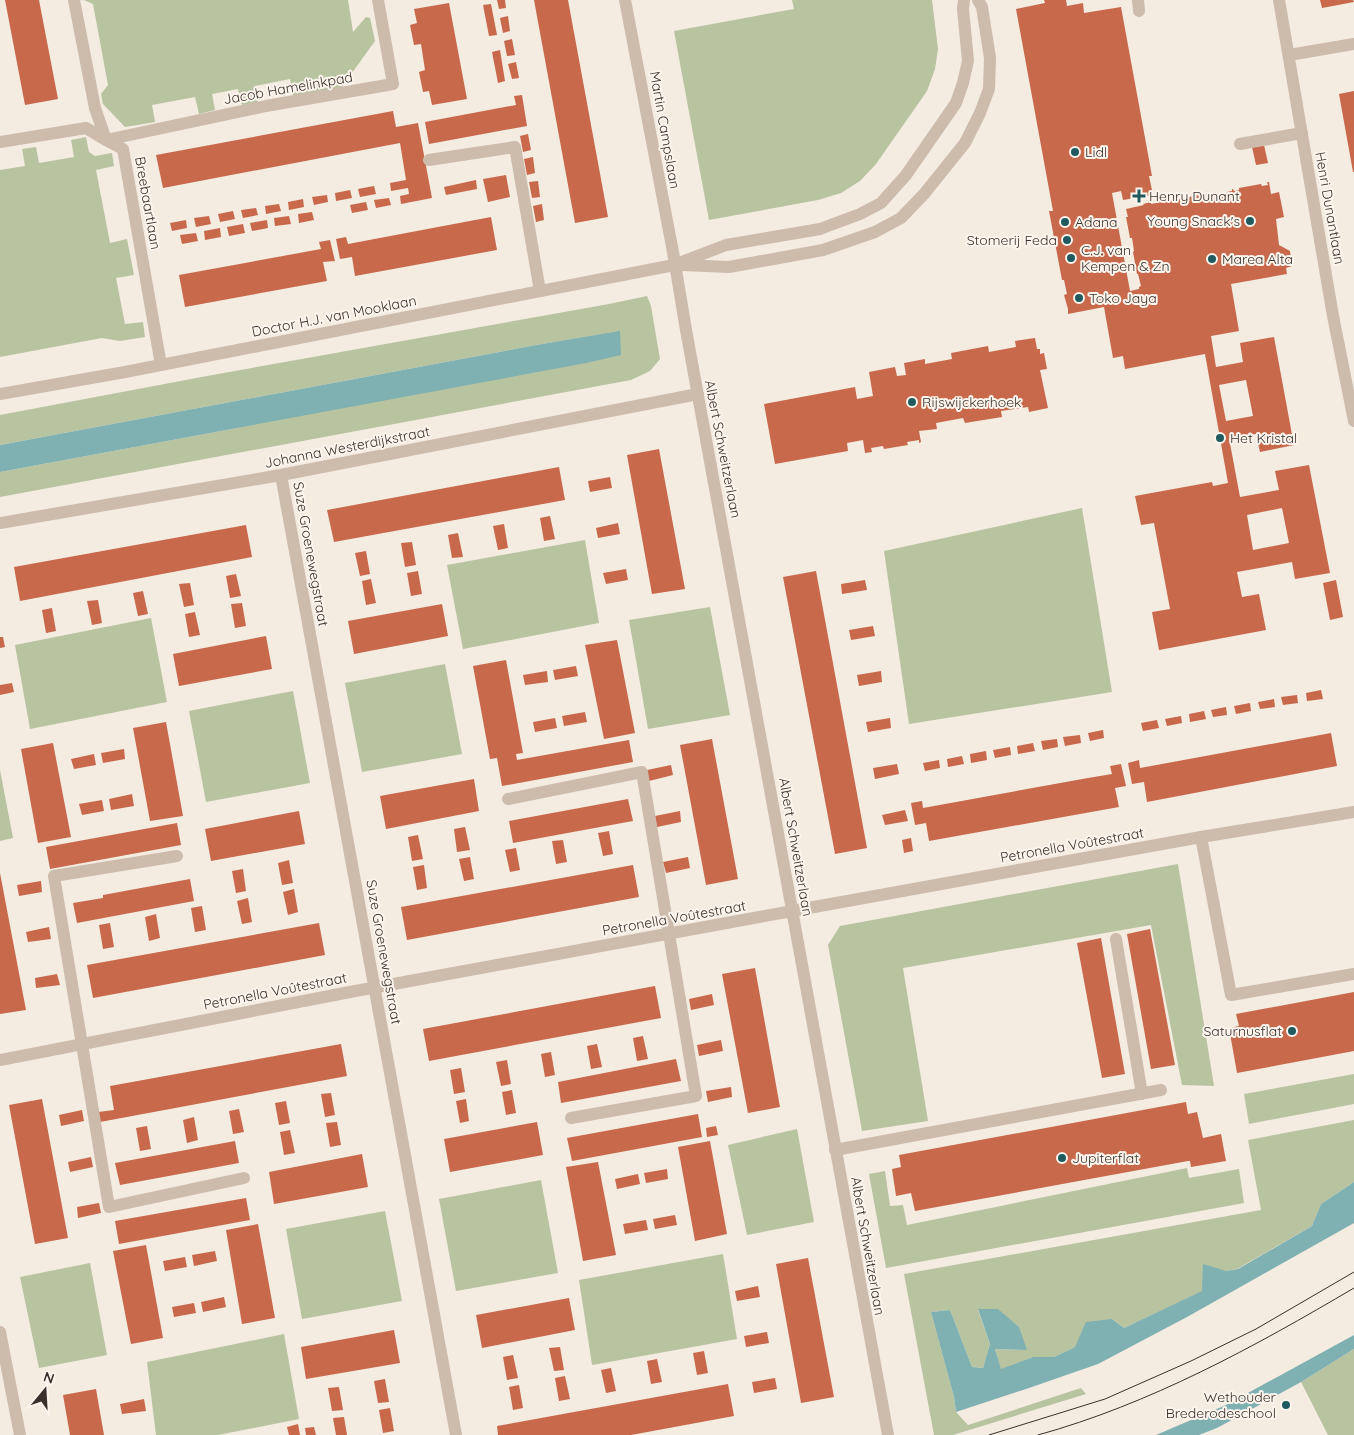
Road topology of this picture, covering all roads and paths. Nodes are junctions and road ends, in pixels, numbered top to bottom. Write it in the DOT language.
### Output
graph roads {
  1 [pos="74,0"];
  2 [pos="378,0"];
  3 [pos="964,0"];
  4 [pos="978,0"];
  5 [pos="1279,0"];
  6 [pos="628,1"];
  7 [pos="1354,44"];
  8 [pos="1289,55"];
  9 [pos="1302,132"];
  10 [pos="106,140"];
  11 [pos="0,142"];
  12 [pos="1240,144"];
  13 [pos="429,160"];
  14 [pos="674,265"];
  15 [pos="540,291"];
  16 [pos="161,365"];
  17 [pos="0,394"];
  18 [pos="698,394"];
  19 [pos="1354,421"];
  20 [pos="281,476"];
  21 [pos="0,523"];
  22 [pos="508,799"];
  23 [pos="1354,812"];
  24 [pos="1201,837"];
  25 [pos="177,856"];
  26 [pos="792,911"];
  27 [pos="669,934"];
  28 [pos="1116,939"];
  29 [pos="1354,974"];
  30 [pos="375,988"];
  31 [pos="81,1044"];
  32 [pos="0,1060"];
  33 [pos="1160,1090"];
  34 [pos="1142,1094"];
  35 [pos="572,1118"];
  36 [pos="835,1150"];
  37 [pos="244,1178"];
  38 [pos="0,1332"];
  39 [pos="20,1435"];
  40 [pos="456,1435"];
  41 [pos="888,1435"];
  1 -- 10 [label="street"];
  2 -- 10 [label="street, Jacob Hamelinkpad"];
  3 -- 14 [label="street, Doctor H.J. van Mooklaan"];
  4 -- 14 [label="street, Doctor H.J. van Mooklaan"];
  5 -- 8 [label="street, Henri Dunantlaan"];
  6 -- 14 [label="street, Martin Campslaan"];
  7 -- 8 [label="street"];
  8 -- 9 [label="street, Henri Dunantlaan"];
  9 -- 12 [label="street"];
  9 -- 19 [label="street, Henri Dunantlaan"];
  10 -- 11 [label="street"];
  10 -- 16 [label="street, Breebaartlaan"];
  13 -- 15 [label="street"];
  14 -- 15 [label="street, Doctor H.J. van Mooklaan"];
  14 -- 18 [label="street, Albert Schweitzerlaan"];
  15 -- 16 [label="street, Doctor H.J. van Mooklaan"];
  16 -- 17 [label="street, Doctor H.J. van Mooklaan"];
  18 -- 20 [label="street, Johanna Westerdijkstraat"];
  18 -- 26 [label="street, Albert Schweitzerlaan"];
  20 -- 21 [label="street, Johanna Westerdijkstraat"];
  20 -- 30 [label="street, Suze Groenewegstraat"];
  22 -- 27 [label="street"];
  23 -- 24 [label="street, Petronella Voûtestraat"];
  24 -- 26 [label="street, Petronella Voûtestraat"];
  24 -- 29 [label="street"];
  25 -- 31 [label="street"];
  26 -- 27 [label="street, Petronella Voûtestraat"];
  26 -- 36 [label="street, Albert Schweitzerlaan"];
  27 -- 30 [label="street, Petronella Voûtestraat"];
  27 -- 35 [label="street"];
  28 -- 34 [label="street"];
  30 -- 31 [label="street, Petronella Voûtestraat"];
  30 -- 40 [label="street, Suze Groenewegstraat"];
  31 -- 32 [label="street, Petronella Voûtestraat"];
  31 -- 37 [label="street"];
  33 -- 34 [label="street"];
  34 -- 36 [label="street"];
  36 -- 41 [label="street, Albert Schweitzerlaan"];
  38 -- 39 [label="street"];
}
